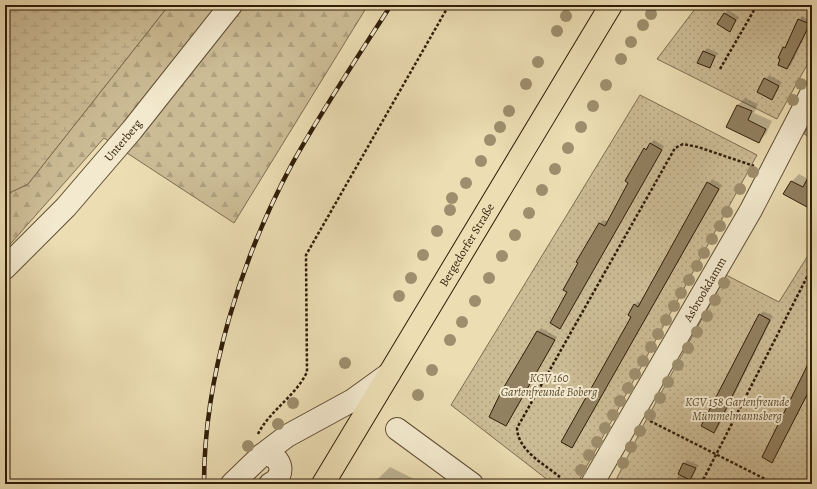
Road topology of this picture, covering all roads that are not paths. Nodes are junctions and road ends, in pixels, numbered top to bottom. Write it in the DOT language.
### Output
graph roads {
  1 [pos="231,5"];
  2 [pos="611,5"];
  3 [pos="812,92"];
  4 [pos="5,268"];
  5 [pos="389,374"];
  6 [pos="397,429"];
  7 [pos="258,459"];
  8 [pos="232,484"];
  9 [pos="270,484"];
  10 [pos="322,484"];
  11 [pos="472,484"];
  12 [pos="592,484"];
  1 -- 4 [label="street, Unterberg"];
  2 -- 5 [label="main road, Bergedorfer Straße"];
  3 -- 12 [label="street, Asbrookdamm"];
  5 -- 7 [label="street"];
  5 -- 10 [label="main road, Bergedorfer Straße"];
  6 -- 11 [label="street"];
  7 -- 8 [label="street"];
  7 -- 9 [label="street"];
}
